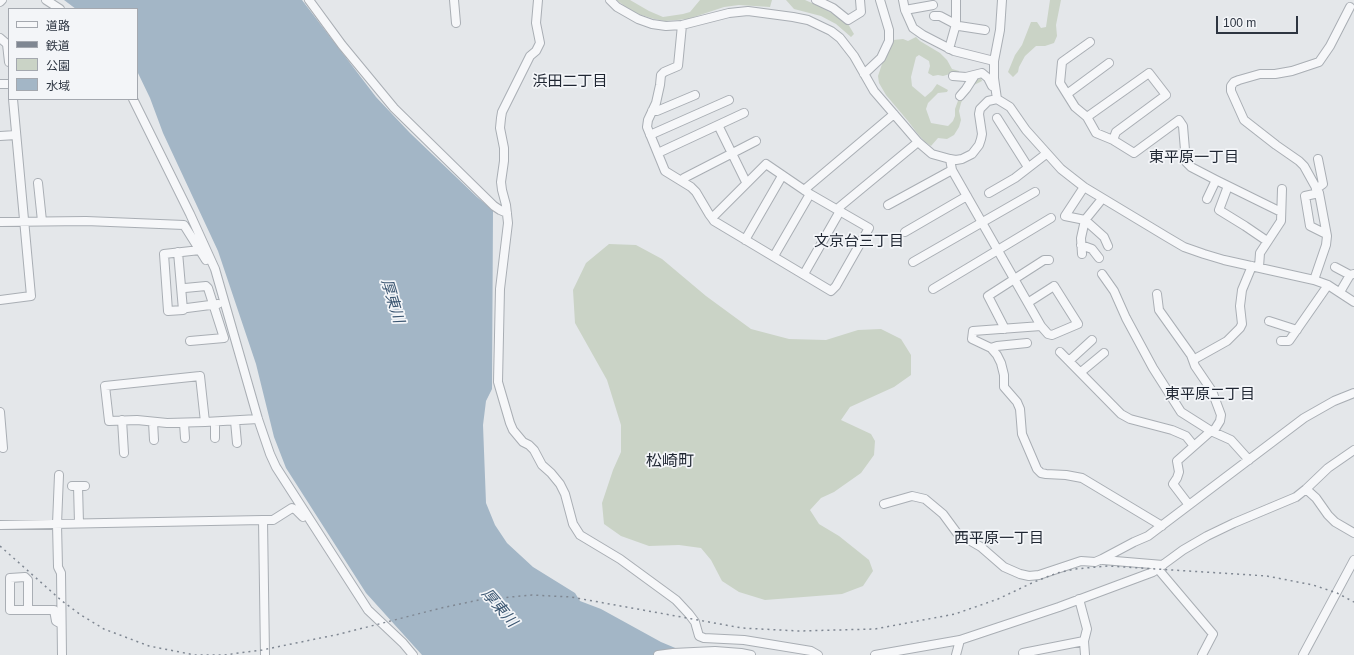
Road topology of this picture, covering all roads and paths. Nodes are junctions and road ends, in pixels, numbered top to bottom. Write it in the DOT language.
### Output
graph roads {
  1 [pos="46,0"];
  2 [pos="309,0"];
  3 [pos="454,0"];
  4 [pos="538,0"];
  5 [pos="610,0"];
  6 [pos="816,0"];
  7 [pos="860,0"];
  8 [pos="880,0"];
  9 [pos="903,0"];
  10 [pos="956,0"];
  11 [pos="1002,0"];
  12 [pos="933,5"];
  13 [pos="1350,7"];
  14 [pos="58,8"];
  15 [pos="905,10"];
  16 [pos="934,16"];
  17 [pos="456,23"];
  18 [pos="956,24"];
  19 [pos="682,25"];
  20 [pos="985,30"];
  21 [pos="0,38"];
  22 [pos="1090,42"];
  23 [pos="8,44"];
  24 [pos="949,49"];
  25 [pos="994,62"];
  26 [pos="1109,63"];
  27 [pos="864,74"];
  28 [pos="975,75"];
  29 [pos="953,76"];
  30 [pos="1067,94"];
  31 [pos="695,95"];
  32 [pos="997,95"];
  33 [pos="960,96"];
  34 [pos="12,100"];
  35 [pos="133,100"];
  36 [pos="729,100"];
  37 [pos="652,111"];
  38 [pos="744,112"];
  39 [pos="894,114"];
  40 [pos="1087,117"];
  41 [pos="996,118"];
  42 [pos="718,125"];
  43 [pos="16,135"];
  44 [pos="650,135"];
  45 [pos="0,136"];
  46 [pos="1113,140"];
  47 [pos="756,141"];
  48 [pos="918,142"];
  49 [pos="658,153"];
  50 [pos="732,153"];
  51 [pos="1046,154"];
  52 [pos="1166,154"];
  53 [pos="1185,154"];
  54 [pos="950,159"];
  55 [pos="1318,159"];
  56 [pos="1028,167"];
  57 [pos="952,170"];
  58 [pos="782,176"];
  59 [pos="1216,180"];
  60 [pos="681,181"];
  61 [pos="748,182"];
  62 [pos="38,183"];
  63 [pos="1228,186"];
  64 [pos="1084,187"];
  65 [pos="1282,189"];
  66 [pos="1317,191"];
  67 [pos="807,192"];
  68 [pos="1035,192"];
  69 [pos="989,193"];
  70 [pos="967,196"];
  71 [pos="1102,199"];
  72 [pos="1207,199"];
  73 [pos="888,204"];
  74 [pos="839,210"];
  75 [pos="1281,212"];
  76 [pos="507,213"];
  77 [pos="712,218"];
  78 [pos="1051,218"];
  79 [pos="1085,220"];
  80 [pos="24,221"];
  81 [pos="42,221"];
  82 [pos="0,222"];
  83 [pos="982,222"];
  84 [pos="905,232"];
  85 [pos="1326,234"];
  86 [pos="745,240"];
  87 [pos="1267,241"];
  88 [pos="1082,245"];
  89 [pos="1108,246"];
  90 [pos="998,249"];
  91 [pos="200,250"];
  92 [pos="178,252"];
  93 [pos="1082,254"];
  94 [pos="774,256"];
  95 [pos="1099,258"];
  96 [pos="1049,260"];
  97 [pos="913,262"];
  98 [pos="1256,267"];
  99 [pos="1335,267"];
  100 [pos="215,269"];
  101 [pos="804,274"];
  102 [pos="1102,274"];
  103 [pos="1352,275"];
  104 [pos="1015,278"];
  105 [pos="1314,280"];
  106 [pos="1328,285"];
  107 [pos="185,288"];
  108 [pos="933,289"];
  109 [pos="1340,292"];
  110 [pos="1157,294"];
  111 [pos="0,300"];
  112 [pos="1029,302"];
  113 [pos="1354,302"];
  114 [pos="214,304"];
  115 [pos="187,308"];
  116 [pos="230,320"];
  117 [pos="1269,320"];
  118 [pos="1041,326"];
  119 [pos="1005,329"];
  120 [pos="1297,330"];
  121 [pos="1092,340"];
  122 [pos="190,341"];
  123 [pos="1281,341"];
  124 [pos="1027,343"];
  125 [pos="990,348"];
  126 [pos="1060,352"];
  127 [pos="1104,353"];
  128 [pos="1193,360"];
  129 [pos="1069,361"];
  130 [pos="1081,372"];
  131 [pos="1354,393"];
  132 [pos="0,412"];
  133 [pos="258,419"];
  134 [pos="122,420"];
  135 [pos="235,420"];
  136 [pos="153,422"];
  137 [pos="205,422"];
  138 [pos="215,422"];
  139 [pos="184,423"];
  140 [pos="1211,430"];
  141 [pos="185,438"];
  142 [pos="215,438"];
  143 [pos="154,440"];
  144 [pos="237,443"];
  145 [pos="1194,446"];
  146 [pos="3,448"];
  147 [pos="1354,450"];
  148 [pos="124,453"];
  149 [pos="1249,460"];
  150 [pos="59,476"];
  151 [pos="78,486"];
  152 [pos="1306,489"];
  153 [pos="884,504"];
  154 [pos="1189,505"];
  155 [pos="263,520"];
  156 [pos="311,522"];
  157 [pos="79,523"];
  158 [pos="57,524"];
  159 [pos="0,525"];
  160 [pos="1162,526"];
  161 [pos="1354,533"];
  162 [pos="1102,560"];
  163 [pos="1354,560"];
  164 [pos="1161,567"];
  165 [pos="1079,599"];
  166 [pos="28,610"];
  167 [pos="61,624"];
  168 [pos="960,640"];
  169 [pos="1084,641"];
  170 [pos="796,652"];
  171 [pos="1023,653"];
  172 [pos="62,655"];
  173 [pos="265,655"];
  174 [pos="413,655"];
  175 [pos="658,655"];
  176 [pos="751,655"];
  177 [pos="818,655"];
  178 [pos="875,655"];
  179 [pos="956,655"];
  180 [pos="1085,655"];
  181 [pos="1202,655"];
  182 [pos="1303,655"];
  1 -- 14 [label="street"];
  2 -- 76 [label="street"];
  3 -- 17 [label="street"];
  4 -- 76 [label="street"];
  5 -- 19 [label="street"];
  6 -- 7 [label="street"];
  8 -- 27 [label="street"];
  9 -- 15 [label="street"];
  10 -- 18 [label="street"];
  11 -- 25 [label="street"];
  12 -- 15 [label="street"];
  13 -- 66 [label="street"];
  15 -- 24 [label="street"];
  16 -- 18 [label="street"];
  18 -- 20 [label="street"];
  18 -- 24 [label="street"];
  19 -- 27 [label="street"];
  19 -- 37 [label="street"];
  21 -- 23 [label="street"];
  22 -- 30 [label="street"];
  24 -- 25 [label="street"];
  25 -- 32 [label="street"];
  26 -- 30 [label="street"];
  27 -- 39 [label="street"];
  28 -- 29 [label="street"];
  28 -- 32 [label="street"];
  28 -- 33 [label="street"];
  30 -- 40 [label="street"];
  31 -- 37 [label="street"];
  32 -- 51 [label="street"];
  32 -- 54 [label="street"];
  34 -- 43 [label="street"];
  35 -- 100 [label="street"];
  36 -- 44 [label="street"];
  37 -- 44 [label="street"];
  38 -- 42 [label="street"];
  39 -- 48 [label="street"];
  39 -- 67 [label="street"];
  40 -- 46 [label="street"];
  40 -- 46 [label="street"];
  41 -- 56 [label="street"];
  42 -- 49 [label="street"];
  42 -- 50 [label="street"];
  43 -- 45 [label="street"];
  43 -- 80 [label="street"];
  44 -- 49 [label="street"];
  46 -- 53 [label="street"];
  47 -- 50 [label="street"];
  48 -- 54 [label="street"];
  48 -- 74 [label="street"];
  49 -- 60 [label="street"];
  50 -- 60 [label="street"];
  50 -- 61 [label="street"];
  51 -- 56 [label="street"];
  51 -- 64 [label="street"];
  52 -- 53 [label="street"];
  53 -- 59 [label="street"];
  54 -- 57 [label="street"];
  55 -- 66 [label="street"];
  56 -- 69 [label="street"];
  57 -- 70 [label="street"];
  57 -- 73 [label="street"];
  58 -- 61 [label="street"];
  58 -- 67 [label="street"];
  58 -- 86 [label="street"];
  59 -- 63 [label="street"];
  59 -- 72 [label="street"];
  60 -- 77 [label="street"];
  61 -- 77 [label="street"];
  62 -- 81 [label="street"];
  63 -- 75 [label="street"];
  63 -- 87 [label="street"];
  64 -- 71 [label="street"];
  64 -- 79 [label="street"];
  65 -- 75 [label="street"];
  66 -- 85 [label="street"];
  66 -- 85 [label="street"];
  67 -- 74 [label="street"];
  67 -- 94 [label="street"];
  68 -- 83 [label="street"];
  70 -- 83 [label="street"];
  70 -- 84 [label="street"];
  71 -- 79 [label="street"];
  71 -- 98 [label="street"];
  74 -- 101 [label="street"];
  74 -- 101 [label="street"];
  75 -- 87 [label="street"];
  76 -- 170 [label="street"];
  77 -- 86 [label="street"];
  78 -- 90 [label="street"];
  79 -- 88 [label="street"];
  79 -- 89 [label="street"];
  80 -- 81 [label="street"];
  80 -- 82 [label="street"];
  80 -- 111 [label="street"];
  81 -- 91 [label="street"];
  83 -- 90 [label="street"];
  83 -- 97 [label="street"];
  85 -- 105 [label="street"];
  86 -- 94 [label="street"];
  87 -- 98 [label="street"];
  88 -- 93 [label="street"];
  88 -- 95 [label="street"];
  90 -- 104 [label="street"];
  90 -- 108 [label="street"];
  91 -- 92 [label="street"];
  91 -- 100 [label="street"];
  92 -- 92 [label="street"];
  94 -- 101 [label="street"];
  96 -- 104 [label="street"];
  98 -- 105 [label="street"];
  98 -- 128 [label="street"];
  99 -- 103 [label="street"];
  100 -- 116 [label="street"];
  102 -- 140 [label="street"];
  103 -- 109 [label="street"];
  104 -- 112 [label="street"];
  104 -- 119 [label="street"];
  105 -- 106 [label="street"];
  106 -- 109 [label="street"];
  106 -- 120 [label="street"];
  107 -- 114 [label="street"];
  109 -- 113 [label="street"];
  110 -- 128 [label="street"];
  112 -- 118 [label="street"];
  112 -- 118 [label="street"];
  114 -- 115 [label="street"];
  114 -- 116 [label="street"];
  114 -- 122 [label="street"];
  116 -- 133 [label="street"];
  117 -- 120 [label="street"];
  118 -- 119 [label="street"];
  119 -- 125 [label="street"];
  120 -- 123 [label="street"];
  121 -- 129 [label="street"];
  124 -- 125 [label="street"];
  125 -- 160 [label="street"];
  126 -- 129 [label="street"];
  127 -- 130 [label="street"];
  128 -- 140 [label="street"];
  129 -- 130 [label="street"];
  130 -- 145 [label="street"];
  131 -- 149 [label="street"];
  132 -- 146 [label="street"];
  133 -- 135 [label="street"];
  133 -- 156 [label="street"];
  134 -- 136 [label="street"];
  134 -- 137 [label="street"];
  134 -- 148 [label="street"];
  135 -- 138 [label="street"];
  135 -- 144 [label="street"];
  136 -- 139 [label="street"];
  136 -- 143 [label="street"];
  137 -- 138 [label="street"];
  137 -- 139 [label="street"];
  138 -- 142 [label="street"];
  139 -- 141 [label="street"];
  140 -- 145 [label="street"];
  140 -- 149 [label="street"];
  145 -- 154 [label="street"];
  147 -- 152 [label="street"];
  149 -- 154 [label="street"];
  150 -- 158 [label="street"];
  151 -- 157 [label="street"];
  152 -- 161 [label="street"];
  152 -- 164 [label="street"];
  153 -- 162 [label="street"];
  154 -- 160 [label="street"];
  155 -- 156 [label="street"];
  155 -- 157 [label="street"];
  155 -- 173 [label="street"];
  156 -- 174 [label="street"];
  157 -- 158 [label="street"];
  158 -- 159 [label="street"];
  158 -- 167 [label="street"];
  160 -- 162 [label="street"];
  162 -- 164 [label="street"];
  163 -- 182 [label="street"];
  164 -- 165 [label="street"];
  164 -- 181 [label="street"];
  165 -- 168 [label="street"];
  165 -- 169 [label="street"];
  166 -- 167 [label="street"];
  167 -- 172 [label="street"];
  168 -- 178 [label="street"];
  168 -- 179 [label="street"];
  169 -- 171 [label="street"];
  169 -- 180 [label="street"];
  170 -- 177 [label="street"];
  175 -- 176 [label="street"];
}
